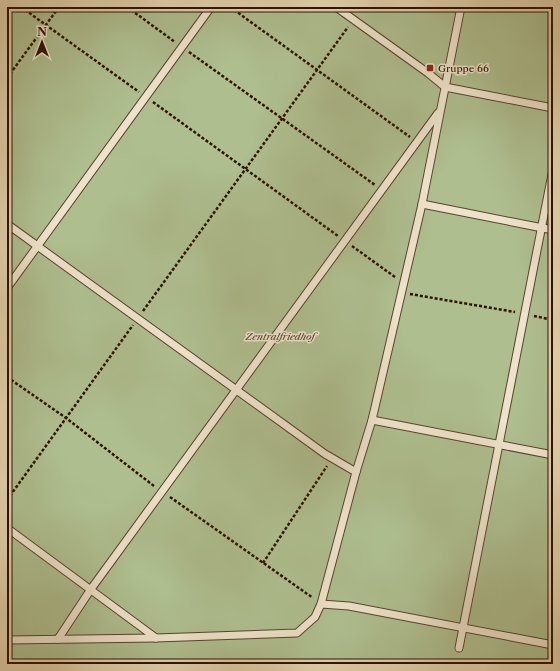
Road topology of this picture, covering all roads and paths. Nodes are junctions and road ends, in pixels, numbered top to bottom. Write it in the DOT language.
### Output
graph roads {
  1 [pos="21,7"];
  2 [pos="59,7"];
  3 [pos="127,7"];
  4 [pos="211,7"];
  5 [pos="230,7"];
  6 [pos="336,7"];
  7 [pos="461,7"];
  8 [pos="353,20"];
  9 [pos="45,25"];
  10 [pos="182,47"];
  11 [pos="318,70"];
  12 [pos="7,78"];
  13 [pos="445,87"];
  14 [pos="146,96"];
  15 [pos="553,108"];
  16 [pos="440,111"];
  17 [pos="282,119"];
  18 [pos="417,142"];
  19 [pos="246,169"];
  20 [pos="553,169"];
  21 [pos="382,190"];
  22 [pos="422,204"];
  23 [pos="7,224"];
  24 [pos="541,228"];
  25 [pos="553,230"];
  26 [pos="345,241"];
  27 [pos="37,246"];
  28 [pos="404,283"];
  29 [pos="7,288"];
  30 [pos="402,292"];
  31 [pos="525,314"];
  32 [pos="137,319"];
  33 [pos="553,320"];
  34 [pos="236,390"];
  35 [pos="372,420"];
  36 [pos="499,445"];
  37 [pos="553,455"];
  38 [pos="332,458"];
  39 [pos="356,472"];
  40 [pos="7,500"];
  41 [pos="7,528"];
  42 [pos="263,563"];
  43 [pos="91,589"];
  44 [pos="321,604"];
  45 [pos="464,627"];
  46 [pos="156,638"];
  47 [pos="58,639"];
  48 [pos="7,640"];
  49 [pos="553,645"];
  50 [pos="459,648"];
  1 -- 9 [label="path"];
  2 -- 9 [label="path"];
  3 -- 10 [label="path"];
  4 -- 10 [label="lane"];
  5 -- 11 [label="path"];
  6 -- 8 [label="lane"];
  7 -- 13 [label="lane"];
  8 -- 11 [label="path"];
  8 -- 13 [label="lane"];
  9 -- 12 [label="path"];
  9 -- 14 [label="path"];
  10 -- 14 [label="lane"];
  10 -- 17 [label="path"];
  11 -- 17 [label="path"];
  11 -- 18 [label="path"];
  13 -- 15 [label="lane"];
  13 -- 16 [label="lane"];
  14 -- 19 [label="path"];
  14 -- 27 [label="lane"];
  16 -- 18 [label="lane"];
  16 -- 22 [label="lane"];
  17 -- 19 [label="path"];
  17 -- 21 [label="path"];
  18 -- 21 [label="lane"];
  19 -- 26 [label="path"];
  19 -- 32 [label="path"];
  20 -- 24 [label="lane"];
  21 -- 26 [label="lane"];
  22 -- 24 [label="lane"];
  22 -- 28 [label="lane"];
  23 -- 27 [label="lane"];
  24 -- 25 [label="lane"];
  24 -- 31 [label="lane"];
  26 -- 28 [label="path"];
  26 -- 34 [label="lane"];
  27 -- 29 [label="lane"];
  27 -- 32 [label="lane"];
  28 -- 30 [label="lane"];
  30 -- 31 [label="path"];
  30 -- 35 [label="lane"];
  31 -- 33 [label="path"];
  31 -- 36 [label="lane"];
  32 -- 34 [label="lane"];
  32 -- 40 [label="path"];
  34 -- 38 [label="lane"];
  34 -- 43 [label="lane"];
  35 -- 36 [label="lane"];
  35 -- 39 [label="lane"];
  36 -- 37 [label="lane"];
  36 -- 45 [label="lane"];
  38 -- 39 [label="lane"];
  38 -- 42 [label="path"];
  39 -- 44 [label="lane"];
  41 -- 43 [label="lane"];
  43 -- 46 [label="lane"];
  43 -- 47 [label="lane"];
  44 -- 45 [label="lane"];
  44 -- 46 [label="lane"];
  45 -- 49 [label="lane"];
  45 -- 50 [label="lane"];
  46 -- 47 [label="lane"];
  47 -- 48 [label="lane"];
}
